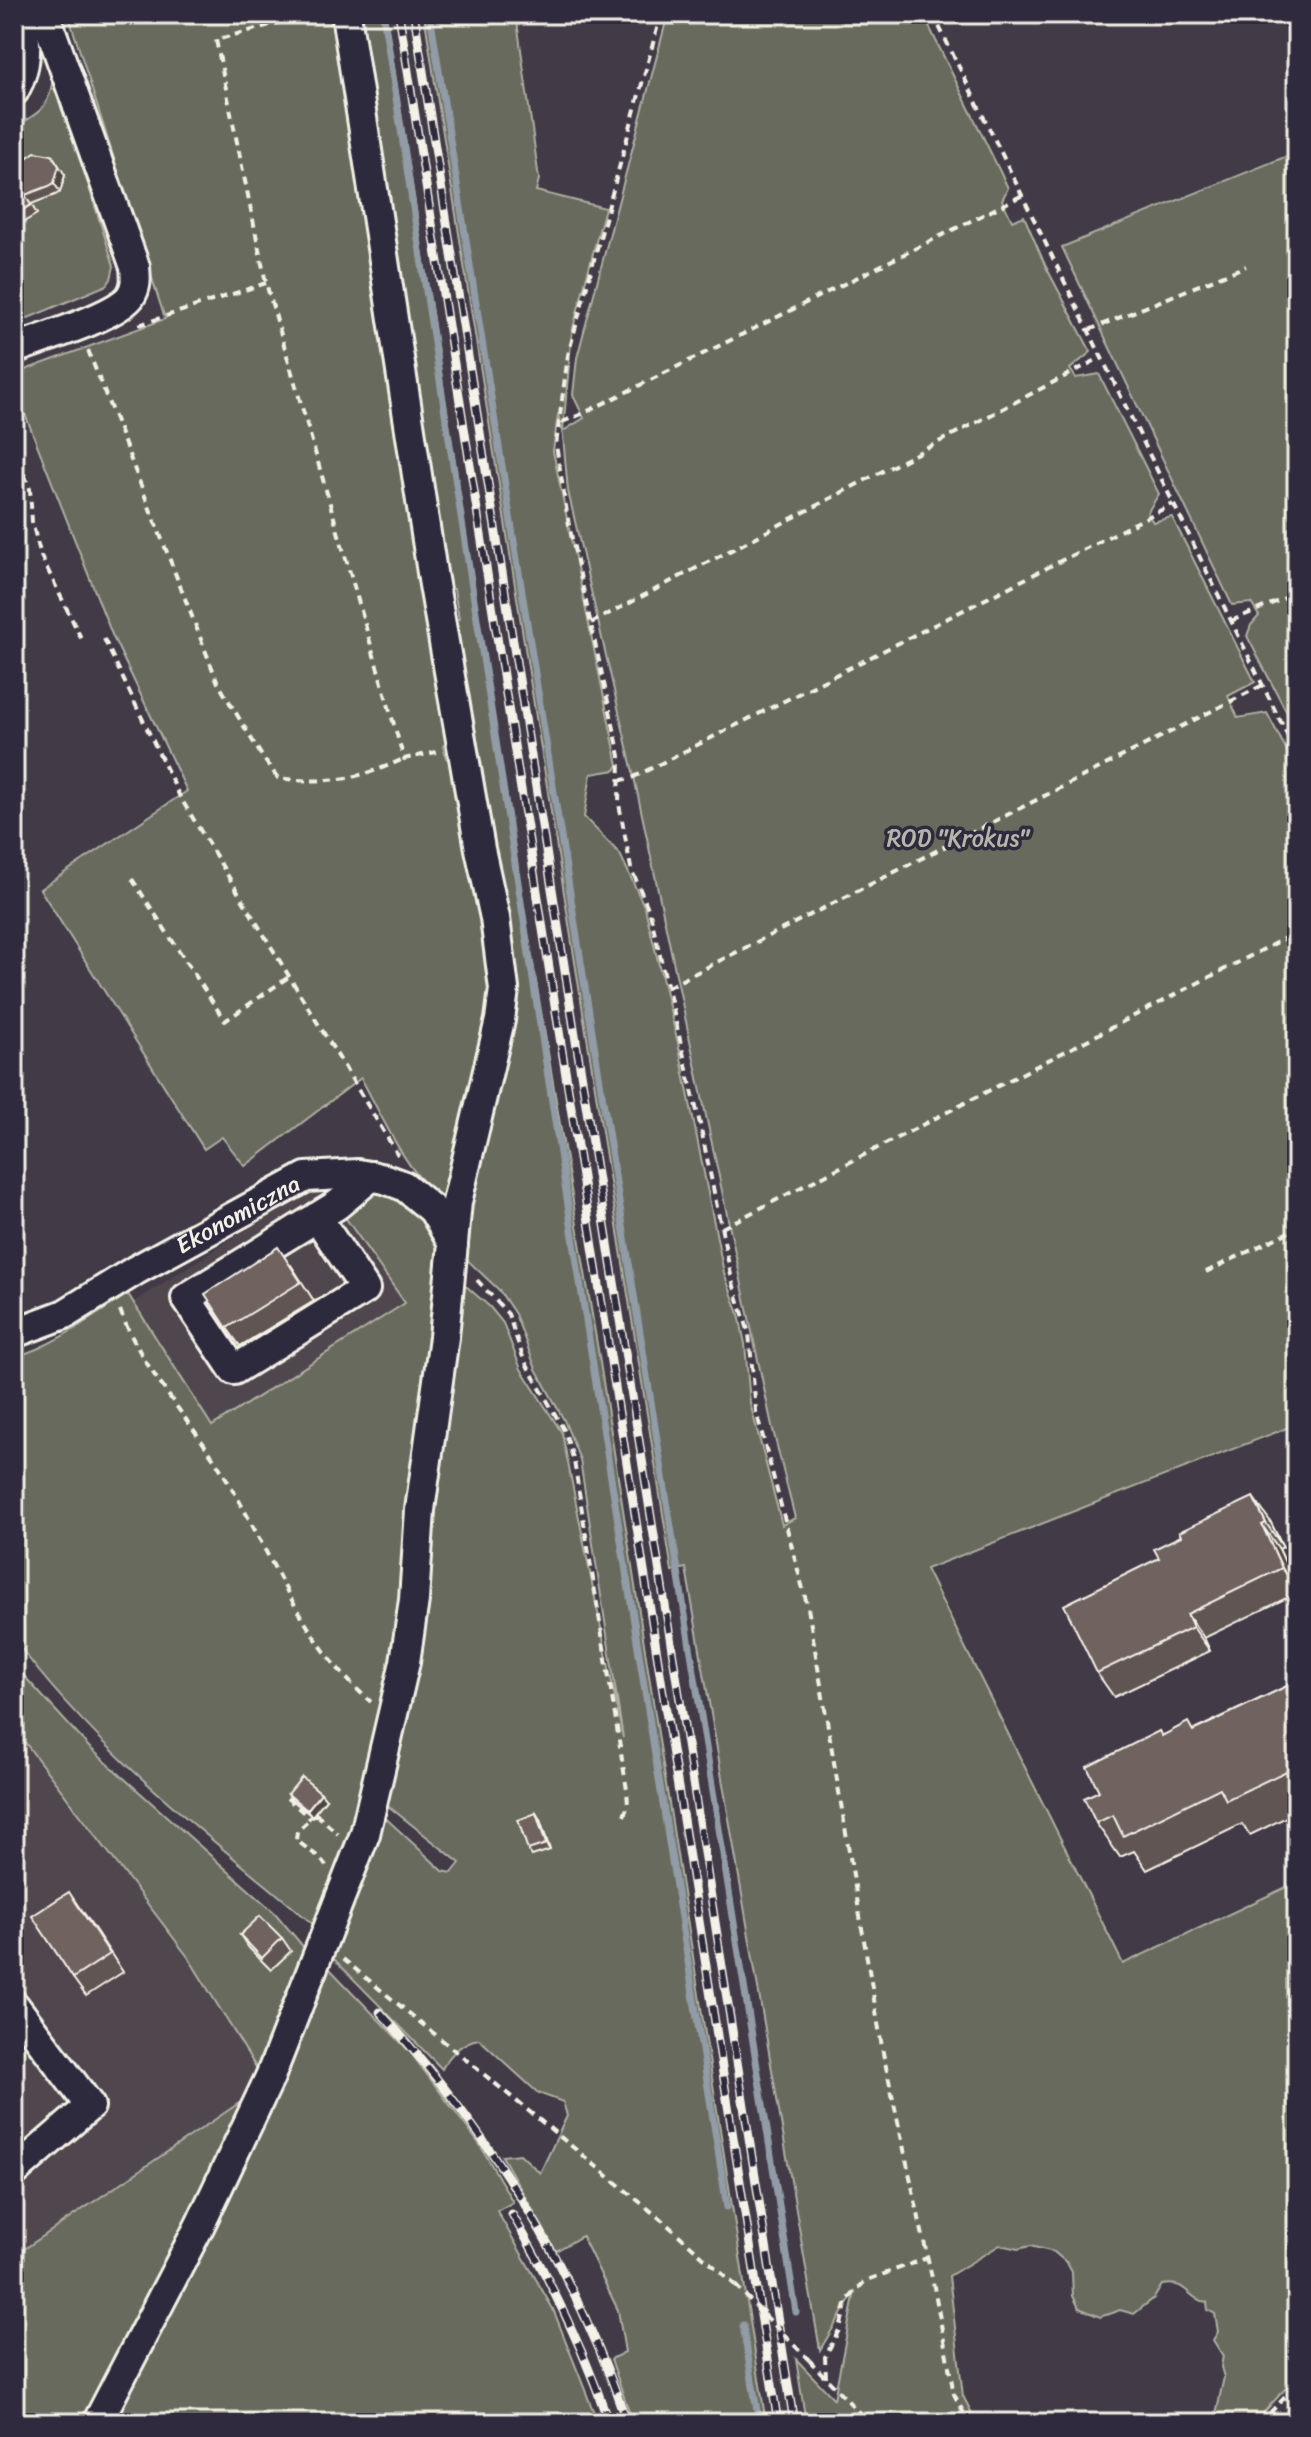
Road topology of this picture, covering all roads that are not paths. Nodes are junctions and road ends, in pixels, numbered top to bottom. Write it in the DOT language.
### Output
graph roads {
  1 [pos="20,14"];
  2 [pos="45,14"];
  3 [pos="346,14"];
  4 [pos="14,91"];
  5 [pos="14,349"];
  6 [pos="372,1176"];
  7 [pos="317,1217"];
  8 [pos="452,1251"];
  9 [pos="14,1333"];
  10 [pos="14,2005"];
  11 [pos="14,2172"];
  12 [pos="97,2423"];
  1 -- 4 [label="street"];
  2 -- 5 [label="street"];
  3 -- 8 [label="street"];
  6 -- 7 [label="street"];
  6 -- 8 [label="street, Ekonomiczna"];
  6 -- 9 [label="street, Ekonomiczna"];
  7 -- 7 [label="street"];
  8 -- 12 [label="street"];
  10 -- 11 [label="street"];
}
